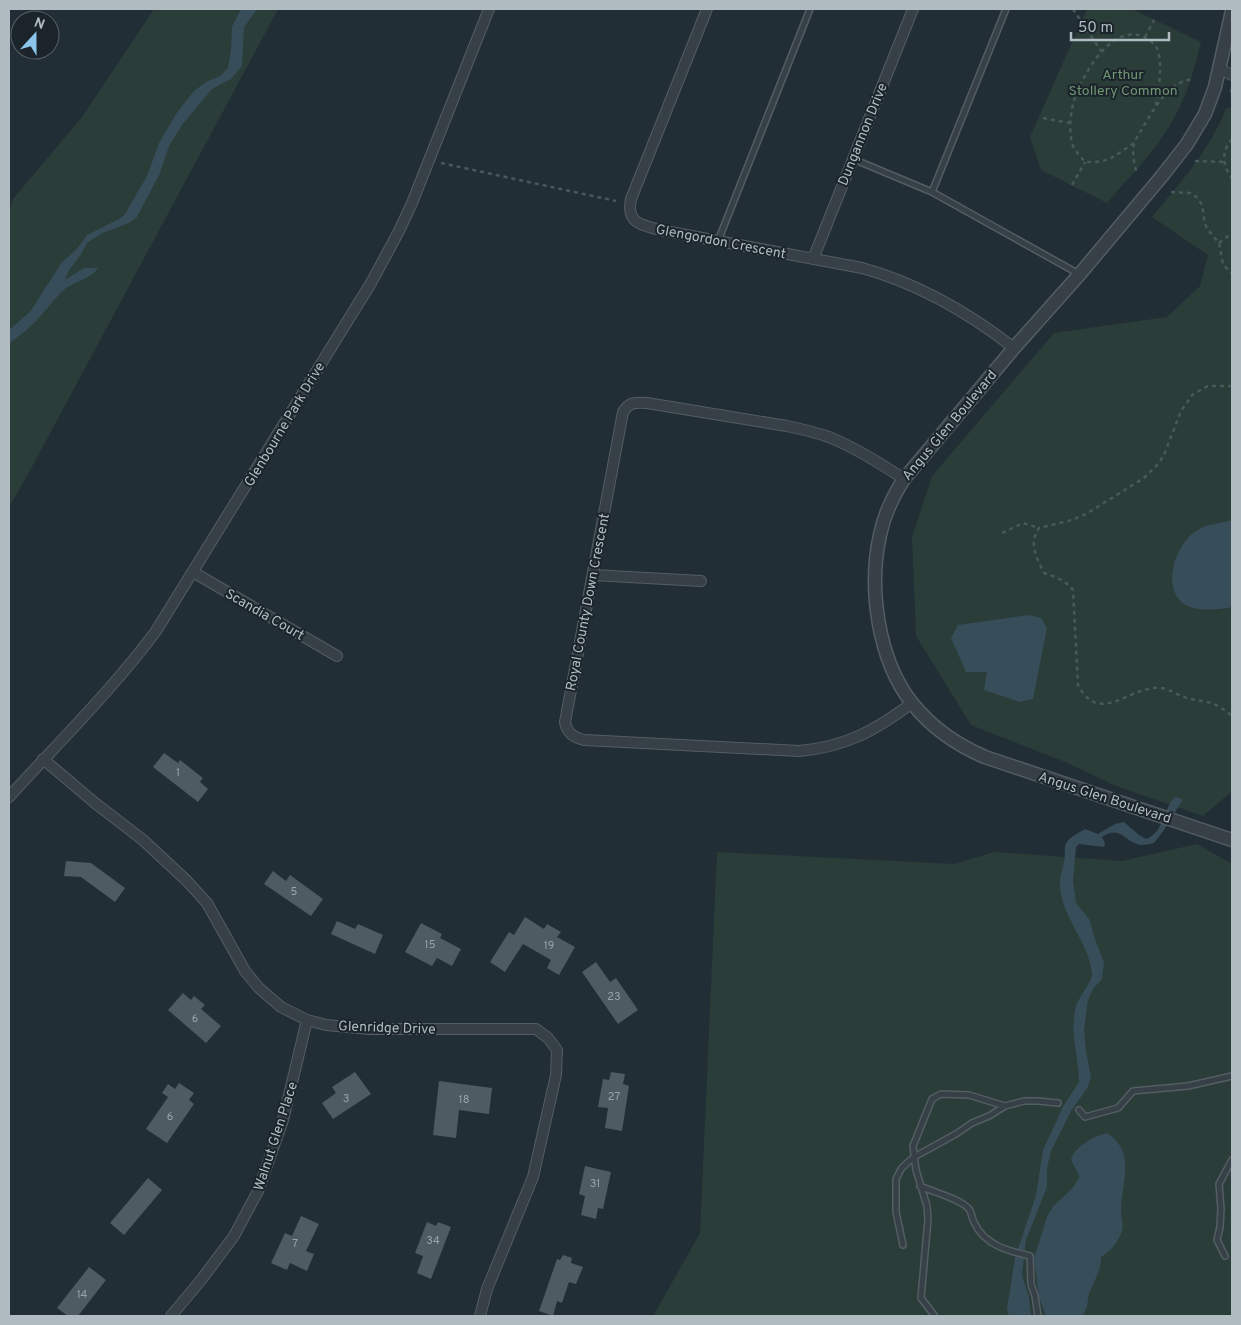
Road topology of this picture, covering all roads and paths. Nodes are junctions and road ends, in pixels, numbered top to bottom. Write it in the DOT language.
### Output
graph roads {
  1 [pos="489,9"];
  2 [pos="707,9"];
  3 [pos="810,9"];
  4 [pos="913,9"];
  5 [pos="1006,9"];
  6 [pos="1073,9"];
  7 [pos="1232,11"];
  8 [pos="1154,20"];
  9 [pos="1144,37"];
  10 [pos="1101,51"];
  11 [pos="1220,69"];
  12 [pos="1232,75"];
  13 [pos="1194,79"];
  14 [pos="1231,89"];
  15 [pos="1232,94"];
  16 [pos="1156,105"];
  17 [pos="1043,118"];
  18 [pos="1070,123"];
  19 [pos="1232,139"];
  20 [pos="1134,143"];
  21 [pos="852,159"];
  22 [pos="1085,162"];
  23 [pos="1195,162"];
  24 [pos="1224,162"];
  25 [pos="441,163"];
  26 [pos="1136,171"];
  27 [pos="1232,178"];
  28 [pos="1072,184"];
  29 [pos="932,192"];
  30 [pos="1171,192"];
  31 [pos="616,201"];
  32 [pos="1232,233"];
  33 [pos="718,241"];
  34 [pos="1219,243"];
  35 [pos="813,259"];
  36 [pos="1232,274"];
  37 [pos="1079,275"];
  38 [pos="1014,348"];
  39 [pos="1232,386"];
  40 [pos="904,479"];
  41 [pos="1039,528"];
  42 [pos="1002,533"];
  43 [pos="193,572"];
  44 [pos="592,575"];
  45 [pos="701,581"];
  46 [pos="337,656"];
  47 [pos="912,703"];
  48 [pos="1232,716"];
  49 [pos="43,759"];
  50 [pos="9,796"];
  51 [pos="1232,840"];
  52 [pos="307,1020"];
  53 [pos="1232,1076"];
  54 [pos="1058,1103"];
  55 [pos="1005,1106"];
  56 [pos="1079,1110"];
  57 [pos="914,1157"];
  58 [pos="1232,1160"];
  59 [pos="920,1186"];
  60 [pos="903,1245"];
  61 [pos="1225,1256"];
  62 [pos="934,1315"];
  63 [pos="171,1316"];
  64 [pos="480,1316"];
  65 [pos="1038,1316"];
  1 -- 43 [label="street, Glenbourne Park Drive"];
  2 -- 33 [label="street, Glengordon Crescent"];
  3 -- 33 [label="lane"];
  4 -- 21 [label="street, Dungannon Drive"];
  5 -- 29 [label="lane"];
  6 -- 10 [label="path"];
  7 -- 11 [label="street, Angus Glen Boulevard"];
  8 -- 9 [label="path"];
  9 -- 10 [label="path"];
  9 -- 16 [label="path"];
  10 -- 18 [label="path"];
  11 -- 12 [label="street"];
  11 -- 37 [label="street, Angus Glen Boulevard"];
  13 -- 16 [label="path"];
  14 -- 15 [label="path"];
  16 -- 20 [label="path"];
  17 -- 18 [label="path"];
  18 -- 22 [label="path"];
  19 -- 24 [label="path"];
  20 -- 22 [label="path"];
  20 -- 26 [label="path"];
  21 -- 29 [label="lane"];
  21 -- 35 [label="street, Dungannon Drive"];
  22 -- 28 [label="path"];
  23 -- 24 [label="path"];
  24 -- 27 [label="path"];
  25 -- 31 [label="path"];
  29 -- 37 [label="lane"];
  30 -- 34 [label="path"];
  32 -- 34 [label="path"];
  33 -- 35 [label="street, Glengordon Crescent"];
  34 -- 36 [label="path"];
  35 -- 38 [label="street, Glengordon Crescent"];
  37 -- 38 [label="street, Angus Glen Boulevard"];
  38 -- 40 [label="street, Angus Glen Boulevard"];
  39 -- 41 [label="path"];
  40 -- 44 [label="street, Royal County Down Crescent"];
  40 -- 47 [label="street, Angus Glen Boulevard"];
  41 -- 42 [label="path"];
  41 -- 48 [label="path"];
  43 -- 46 [label="street, Scandia Court"];
  43 -- 49 [label="street, Glenbourne Park Drive"];
  44 -- 45 [label="street"];
  44 -- 47 [label="street, Royal County Down Crescent"];
  47 -- 51 [label="street, Angus Glen Boulevard"];
  49 -- 50 [label="street, Glenbourne Park Drive"];
  49 -- 52 [label="street, Glenridge Drive"];
  52 -- 63 [label="street, Walnut Glen Place"];
  52 -- 64 [label="street, Glenridge Drive"];
  53 -- 56 [label="lane"];
  54 -- 55 [label="lane"];
  55 -- 57 [label="lane"];
  55 -- 57 [label="lane"];
  57 -- 59 [label="lane"];
  57 -- 60 [label="lane"];
  58 -- 61 [label="lane"];
  59 -- 62 [label="lane"];
  59 -- 65 [label="lane"];
}
